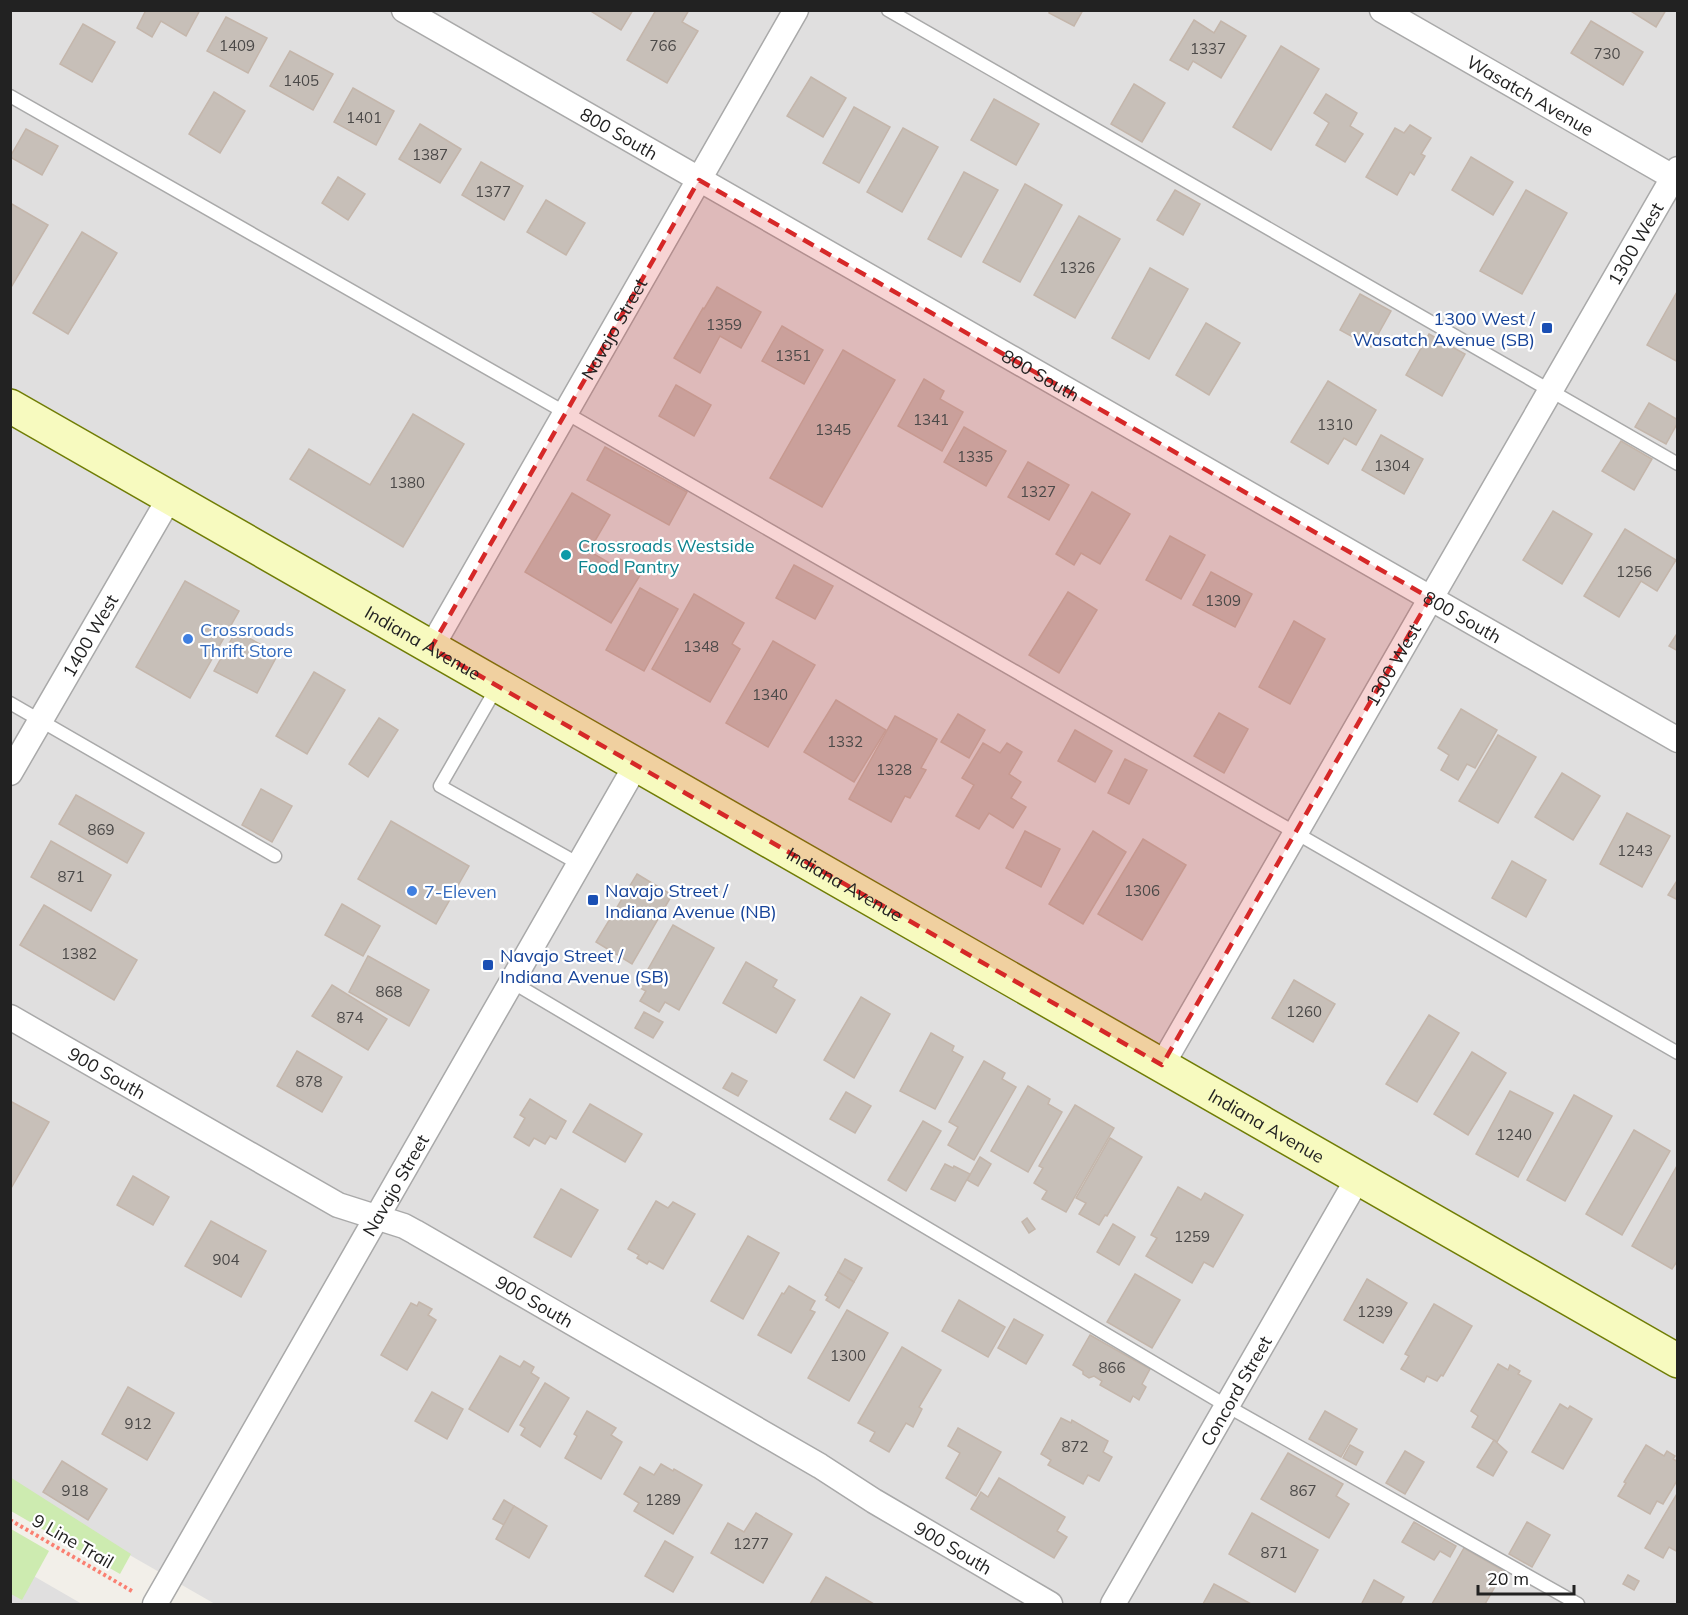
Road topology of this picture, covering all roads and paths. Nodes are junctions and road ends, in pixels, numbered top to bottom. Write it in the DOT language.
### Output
graph roads {
  1 [pos="404,10"];
  2 [pos="796,10"];
  3 [pos="888,10"];
  4 [pos="1382,10"];
  5 [pos="10,96"];
  6 [pos="1676,175"];
  7 [pos="699,180"];
  8 [pos="1550,390"];
  9 [pos="10,406"];
  10 [pos="566,413"];
  11 [pos="1677,464"];
  12 [pos="170,497"];
  13 [pos="1430,598"];
  14 [pos="431,648"];
  15 [pos="498,686"];
  16 [pos="10,703"];
  17 [pos="41,720"];
  18 [pos="1677,740"];
  19 [pos="636,765"];
  20 [pos="10,773"];
  21 [pos="1296,832"];
  22 [pos="275,856"];
  23 [pos="579,864"];
  24 [pos="512,982"];
  25 [pos="10,1017"];
  26 [pos="1677,1053"];
  27 [pos="1162,1065"];
  28 [pos="1358,1178"];
  29 [pos="376,1218"];
  30 [pos="1677,1361"];
  31 [pos="1227,1406"];
  32 [pos="10,1520"];
  33 [pos="122,1585"];
  34 [pos="155,1605"];
  35 [pos="1050,1605"];
  36 [pos="1113,1605"];
  37 [pos="1578,1605"];
  1 -- 7 [label="street, 800 South"];
  2 -- 7 [label="street, Navajo Street"];
  3 -- 8 [label="lane"];
  4 -- 6 [label="street, Wasatch Avenue"];
  5 -- 10 [label="lane"];
  6 -- 8 [label="street, 1300 West"];
  7 -- 10 [label="street, Navajo Street"];
  7 -- 13 [label="street, 800 South"];
  8 -- 11 [label="lane"];
  8 -- 13 [label="street, 1300 West"];
  9 -- 12 [label="street, Indiana Avenue"];
  10 -- 14 [label="street, Navajo Street"];
  10 -- 21 [label="lane"];
  12 -- 14 [label="street, Indiana Avenue"];
  12 -- 17 [label="street, 1400 West"];
  13 -- 18 [label="street, 800 South"];
  13 -- 21 [label="street, 1300 West"];
  14 -- 15 [label="street, Indiana Avenue"];
  15 -- 19 [label="street, Indiana Avenue"];
  15 -- 23 [label="lane"];
  16 -- 17 [label="lane"];
  17 -- 20 [label="street, 1400 West"];
  17 -- 22 [label="lane"];
  19 -- 23 [label="street, Navajo Street"];
  19 -- 27 [label="street, Indiana Avenue"];
  21 -- 26 [label="lane"];
  21 -- 27 [label="street, 1300 West"];
  23 -- 24 [label="street, Navajo Street"];
  24 -- 29 [label="street, Navajo Street"];
  24 -- 31 [label="lane"];
  25 -- 29 [label="street, 900 South"];
  27 -- 28 [label="street, Indiana Avenue"];
  28 -- 30 [label="street, Indiana Avenue"];
  28 -- 31 [label="street, Concord Street"];
  29 -- 34 [label="street, Navajo Street"];
  29 -- 35 [label="street, 900 South"];
  31 -- 36 [label="street, Concord Street"];
  31 -- 37 [label="lane"];
  32 -- 33 [label="path, 9 Line Trail"];
}
